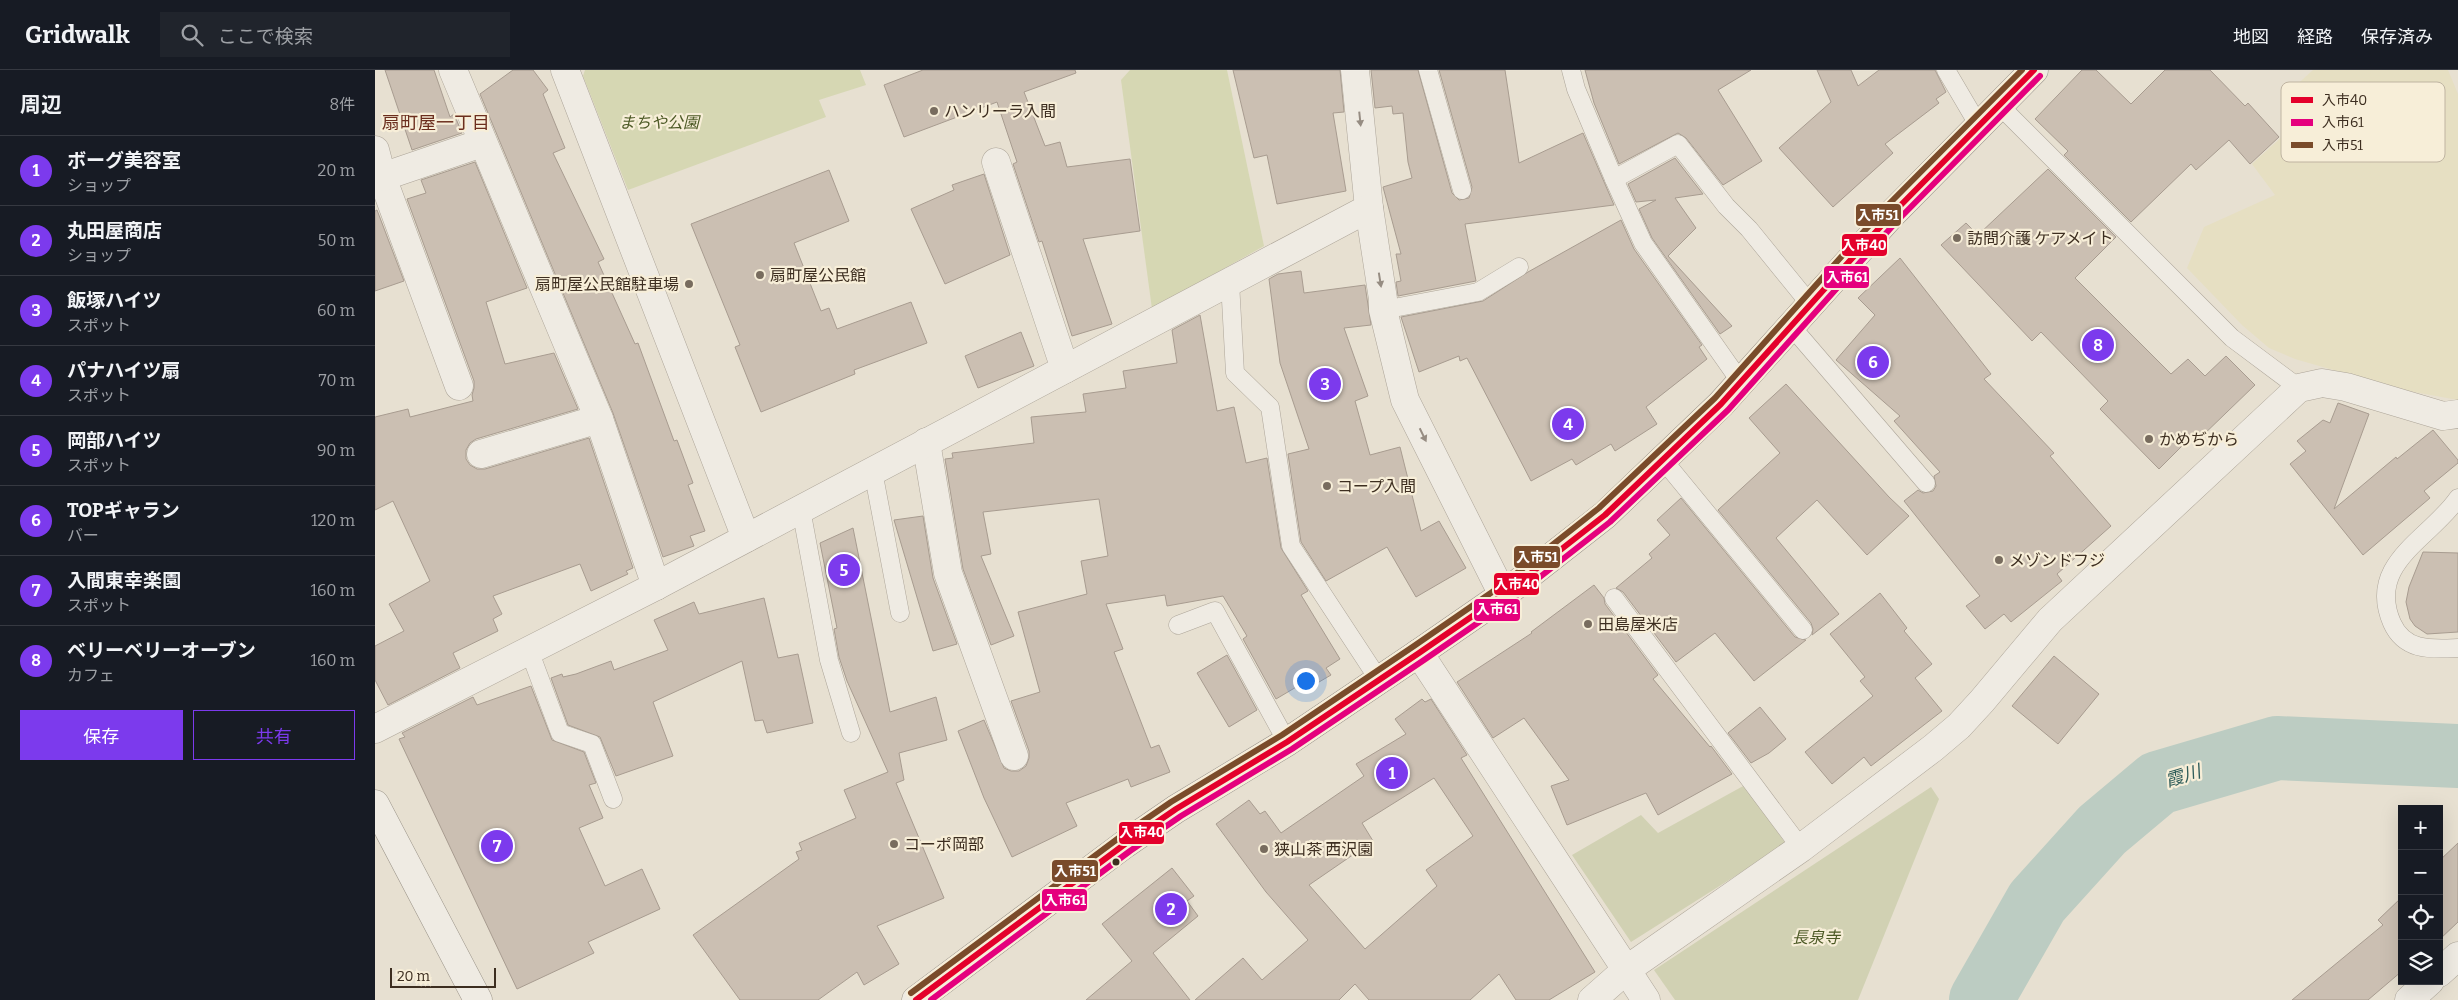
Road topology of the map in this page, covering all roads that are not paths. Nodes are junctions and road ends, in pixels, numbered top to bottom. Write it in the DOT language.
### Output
graph roads {
  1 [pos="453,70"];
  2 [pos="565,70"];
  3 [pos="1355,70"];
  4 [pos="1428,70"];
  5 [pos="1571,70"];
  6 [pos="1946,70"];
  7 [pos="2034,70"];
  8 [pos="1999,105"];
  9 [pos="1979,126"];
  10 [pos="482,143"];
  11 [pos="375,150"];
  12 [pos="996,162"];
  13 [pos="382,177"];
  14 [pos="1614,179"];
  15 [pos="1462,190"];
  16 [pos="1369,208"];
  17 [pos="1519,266"];
  18 [pos="1230,282"];
  19 [pos="1810,304"];
  20 [pos="1383,310"];
  21 [pos="1791,326"];
  22 [pos="1065,369"];
  23 [pos="1740,381"];
  24 [pos="459,386"];
  25 [pos="2299,388"];
  26 [pos="2458,414"];
  27 [pos="599,419"];
  28 [pos="926,442"];
  29 [pos="481,454"];
  30 [pos="1664,461"];
  31 [pos="873,471"];
  32 [pos="1926,483"];
  33 [pos="2458,498"];
  34 [pos="801,509"];
  35 [pos="745,538"];
  36 [pos="656,586"];
  37 [pos="1503,596"];
  38 [pos="1614,598"];
  39 [pos="900,612"];
  40 [pos="1178,625"];
  41 [pos="1803,630"];
  42 [pos="2458,648"];
  43 [pos="529,650"];
  44 [pos="1419,653"];
  45 [pos="1379,680"];
  46 [pos="375,729"];
  47 [pos="851,733"];
  48 [pos="1287,742"];
  49 [pos="1014,756"];
  50 [pos="613,800"];
  51 [pos="375,804"];
  52 [pos="1801,848"];
  53 [pos="2458,956"];
  54 [pos="2443,969"];
  55 [pos="1626,970"];
  56 [pos="2426,985"];
  57 [pos="479,1000"];
  58 [pos="916,1000"];
  59 [pos="1592,1000"];
  60 [pos="1646,1000"];
  61 [pos="2409,1000"];
  1 -- 10 [label="street"];
  2 -- 35 [label="street"];
  3 -- 16 [label="street, one-way"];
  4 -- 15 [label="lane"];
  5 -- 14 [label="lane"];
  6 -- 9 [label="lane"];
  7 -- 8 [label="street"];
  8 -- 9 [label="street"];
  8 -- 25 [label="lane"];
  9 -- 19 [label="street"];
  10 -- 13 [label="street"];
  10 -- 27 [label="street"];
  11 -- 13 [label="street"];
  12 -- 22 [label="street"];
  13 -- 24 [label="street"];
  14 -- 19 [label="lane"];
  14 -- 23 [label="lane"];
  16 -- 18 [label="street"];
  16 -- 20 [label="street, one-way"];
  17 -- 20 [label="lane"];
  18 -- 22 [label="street"];
  18 -- 45 [label="lane"];
  19 -- 21 [label="street"];
  20 -- 37 [label="street, one-way"];
  21 -- 23 [label="street"];
  21 -- 32 [label="lane"];
  22 -- 28 [label="street"];
  23 -- 30 [label="street"];
  25 -- 26 [label="street"];
  25 -- 52 [label="street"];
  27 -- 29 [label="street"];
  27 -- 36 [label="street"];
  28 -- 31 [label="street"];
  28 -- 49 [label="street"];
  30 -- 37 [label="street"];
  30 -- 41 [label="lane"];
  31 -- 34 [label="street"];
  31 -- 39 [label="lane"];
  33 -- 42 [label="lane"];
  34 -- 35 [label="street"];
  34 -- 47 [label="lane"];
  35 -- 36 [label="street"];
  36 -- 43 [label="street"];
  37 -- 44 [label="street"];
  38 -- 52 [label="lane"];
  40 -- 48 [label="lane"];
  43 -- 46 [label="street"];
  43 -- 50 [label="lane"];
  44 -- 45 [label="street"];
  44 -- 55 [label="street"];
  45 -- 48 [label="street"];
  48 -- 58 [label="street"];
  51 -- 57 [label="street"];
  52 -- 55 [label="street"];
  53 -- 54 [label="street"];
  55 -- 59 [label="street"];
  55 -- 60 [label="street"];
  56 -- 61 [label="street"];
}
